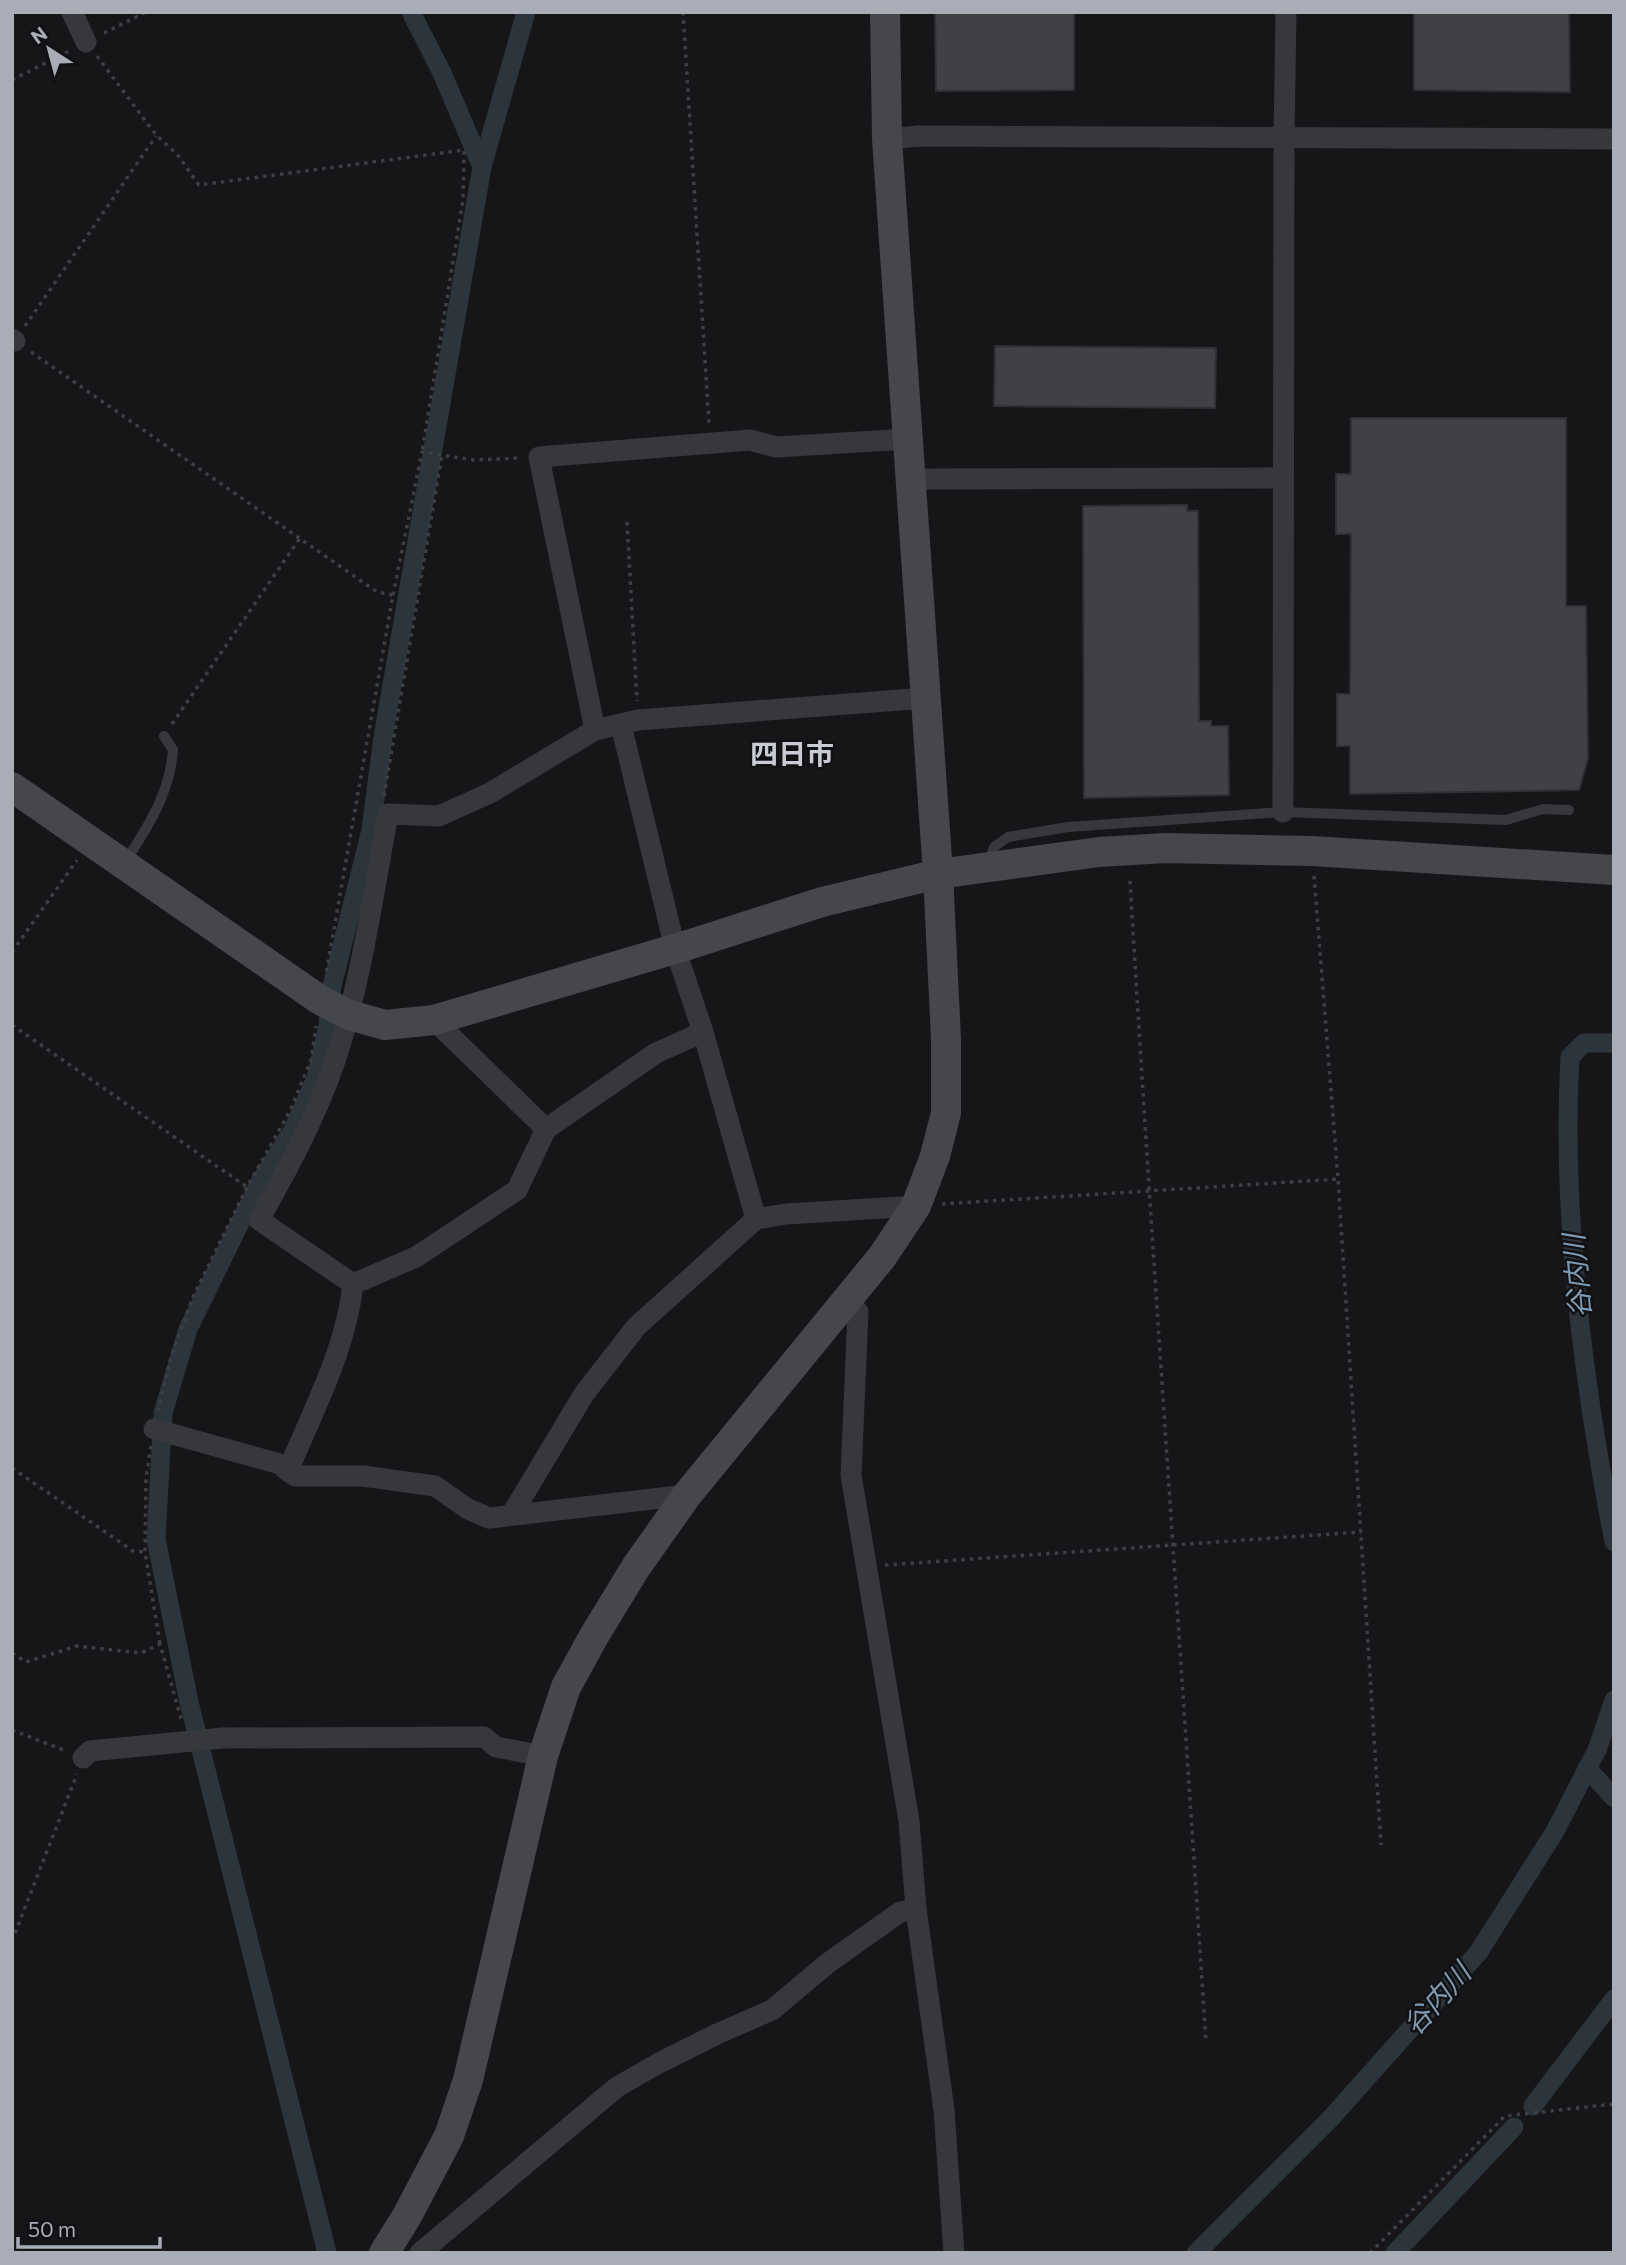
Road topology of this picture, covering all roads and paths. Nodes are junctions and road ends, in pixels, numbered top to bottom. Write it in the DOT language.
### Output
graph roads {
  1 [pos="72,12"];
  2 [pos="146,12"];
  3 [pos="683,12"];
  4 [pos="885,12"];
  5 [pos="1286,12"];
  6 [pos="86,42"];
  7 [pos="12,80"];
  8 [pos="156,135"];
  9 [pos="1283,138"];
  10 [pos="887,139"];
  11 [pos="1614,139"];
  12 [pos="14,340"];
  13 [pos="908,439"];
  14 [pos="710,443"];
  15 [pos="422,452"];
  16 [pos="442,455"];
  17 [pos="539,457"];
  18 [pos="1283,478"];
  19 [pos="910,479"];
  20 [pos="627,522"];
  21 [pos="300,538"];
  22 [pos="393,595"];
  23 [pos="926,698"];
  24 [pos="629,723"];
  25 [pos="596,730"];
  26 [pos="163,736"];
  27 [pos="12,787"];
  28 [pos="1569,810"];
  29 [pos="1283,812"];
  30 [pos="388,814"];
  31 [pos="90,841"];
  32 [pos="1312,851"];
  33 [pos="123,864"];
  34 [pos="992,867"];
  35 [pos="1614,870"];
  36 [pos="938,874"];
  37 [pos="1130,881"];
  38 [pos="675,948"];
  39 [pos="12,952"];
  40 [pos="333,1007"];
  41 [pos="434,1020"];
  42 [pos="12,1024"];
  43 [pos="704,1032"];
  44 [pos="546,1129"];
  45 [pos="1338,1179"];
  46 [pos="247,1187"];
  47 [pos="1148,1190"];
  48 [pos="916,1206"];
  49 [pos="756,1219"];
  50 [pos="352,1284"];
  51 [pos="848,1301"];
  52 [pos="154,1429"];
  53 [pos="12,1468"];
  54 [pos="288,1471"];
  55 [pos="687,1495"];
  56 [pos="512,1514"];
  57 [pos="1361,1532"];
  58 [pos="1174,1545"];
  59 [pos="145,1552"];
  60 [pos="866,1566"];
  61 [pos="160,1644"];
  62 [pos="12,1653"];
  63 [pos="12,1730"];
  64 [pos="195,1740"];
  65 [pos="543,1756"];
  66 [pos="83,1758"];
  67 [pos="1381,1844"];
  68 [pos="916,1909"];
  69 [pos="12,1941"];
  70 [pos="1206,2042"];
  71 [pos="1614,2104"];
  72 [pos="385,2252"];
  73 [pos="420,2253"];
  74 [pos="954,2253"];
  75 [pos="1370,2253"];
  1 -- 6 [label="street"];
  2 -- 6 [label="path"];
  3 -- 14 [label="path"];
  4 -- 10 [label="street"];
  5 -- 9 [label="street"];
  6 -- 7 [label="path"];
  6 -- 8 [label="path"];
  8 -- 12 [label="path"];
  8 -- 15 [label="path"];
  9 -- 10 [label="street"];
  9 -- 11 [label="street"];
  9 -- 18 [label="street"];
  10 -- 13 [label="street"];
  12 -- 21 [label="path"];
  13 -- 14 [label="street"];
  13 -- 19 [label="street"];
  14 -- 17 [label="street"];
  15 -- 16 [label="path"];
  15 -- 22 [label="path"];
  16 -- 17 [label="path"];
  16 -- 30 [label="path"];
  17 -- 25 [label="street"];
  18 -- 19 [label="street"];
  18 -- 29 [label="street"];
  19 -- 23 [label="street"];
  20 -- 24 [label="path"];
  21 -- 22 [label="path"];
  21 -- 26 [label="path"];
  22 -- 40 [label="path"];
  23 -- 24 [label="street"];
  23 -- 36 [label="street"];
  24 -- 25 [label="street"];
  24 -- 38 [label="street"];
  25 -- 30 [label="street"];
  26 -- 33 [label="lane"];
  27 -- 31 [label="street"];
  28 -- 29 [label="lane"];
  29 -- 34 [label="lane"];
  30 -- 40 [label="street"];
  31 -- 33 [label="street"];
  31 -- 39 [label="path"];
  32 -- 34 [label="street"];
  32 -- 35 [label="street"];
  32 -- 45 [label="path"];
  33 -- 40 [label="street"];
  34 -- 36 [label="street"];
  36 -- 38 [label="street"];
  36 -- 48 [label="street"];
  37 -- 47 [label="path"];
  38 -- 41 [label="street"];
  38 -- 43 [label="street"];
  40 -- 41 [label="street"];
  40 -- 46 [label="path"];
  40 -- 50 [label="street"];
  41 -- 44 [label="street"];
  42 -- 46 [label="path"];
  43 -- 44 [label="street"];
  43 -- 49 [label="street"];
  44 -- 50 [label="street"];
  45 -- 47 [label="path"];
  45 -- 57 [label="path"];
  46 -- 52 [label="path"];
  47 -- 48 [label="path"];
  47 -- 58 [label="path"];
  48 -- 49 [label="street"];
  48 -- 51 [label="street"];
  49 -- 56 [label="street"];
  50 -- 54 [label="street"];
  51 -- 55 [label="street"];
  51 -- 60 [label="street"];
  52 -- 54 [label="street"];
  52 -- 59 [label="path"];
  53 -- 59 [label="path"];
  54 -- 56 [label="street"];
  55 -- 56 [label="street"];
  55 -- 65 [label="street"];
  57 -- 58 [label="path"];
  57 -- 67 [label="path"];
  58 -- 60 [label="path"];
  58 -- 70 [label="path"];
  59 -- 61 [label="path"];
  60 -- 68 [label="street"];
  61 -- 62 [label="path"];
  61 -- 64 [label="path"];
  63 -- 66 [label="path"];
  64 -- 65 [label="street"];
  64 -- 66 [label="street"];
  65 -- 72 [label="street"];
  66 -- 69 [label="path"];
  68 -- 73 [label="street"];
  68 -- 74 [label="street"];
  71 -- 75 [label="path"];
}
